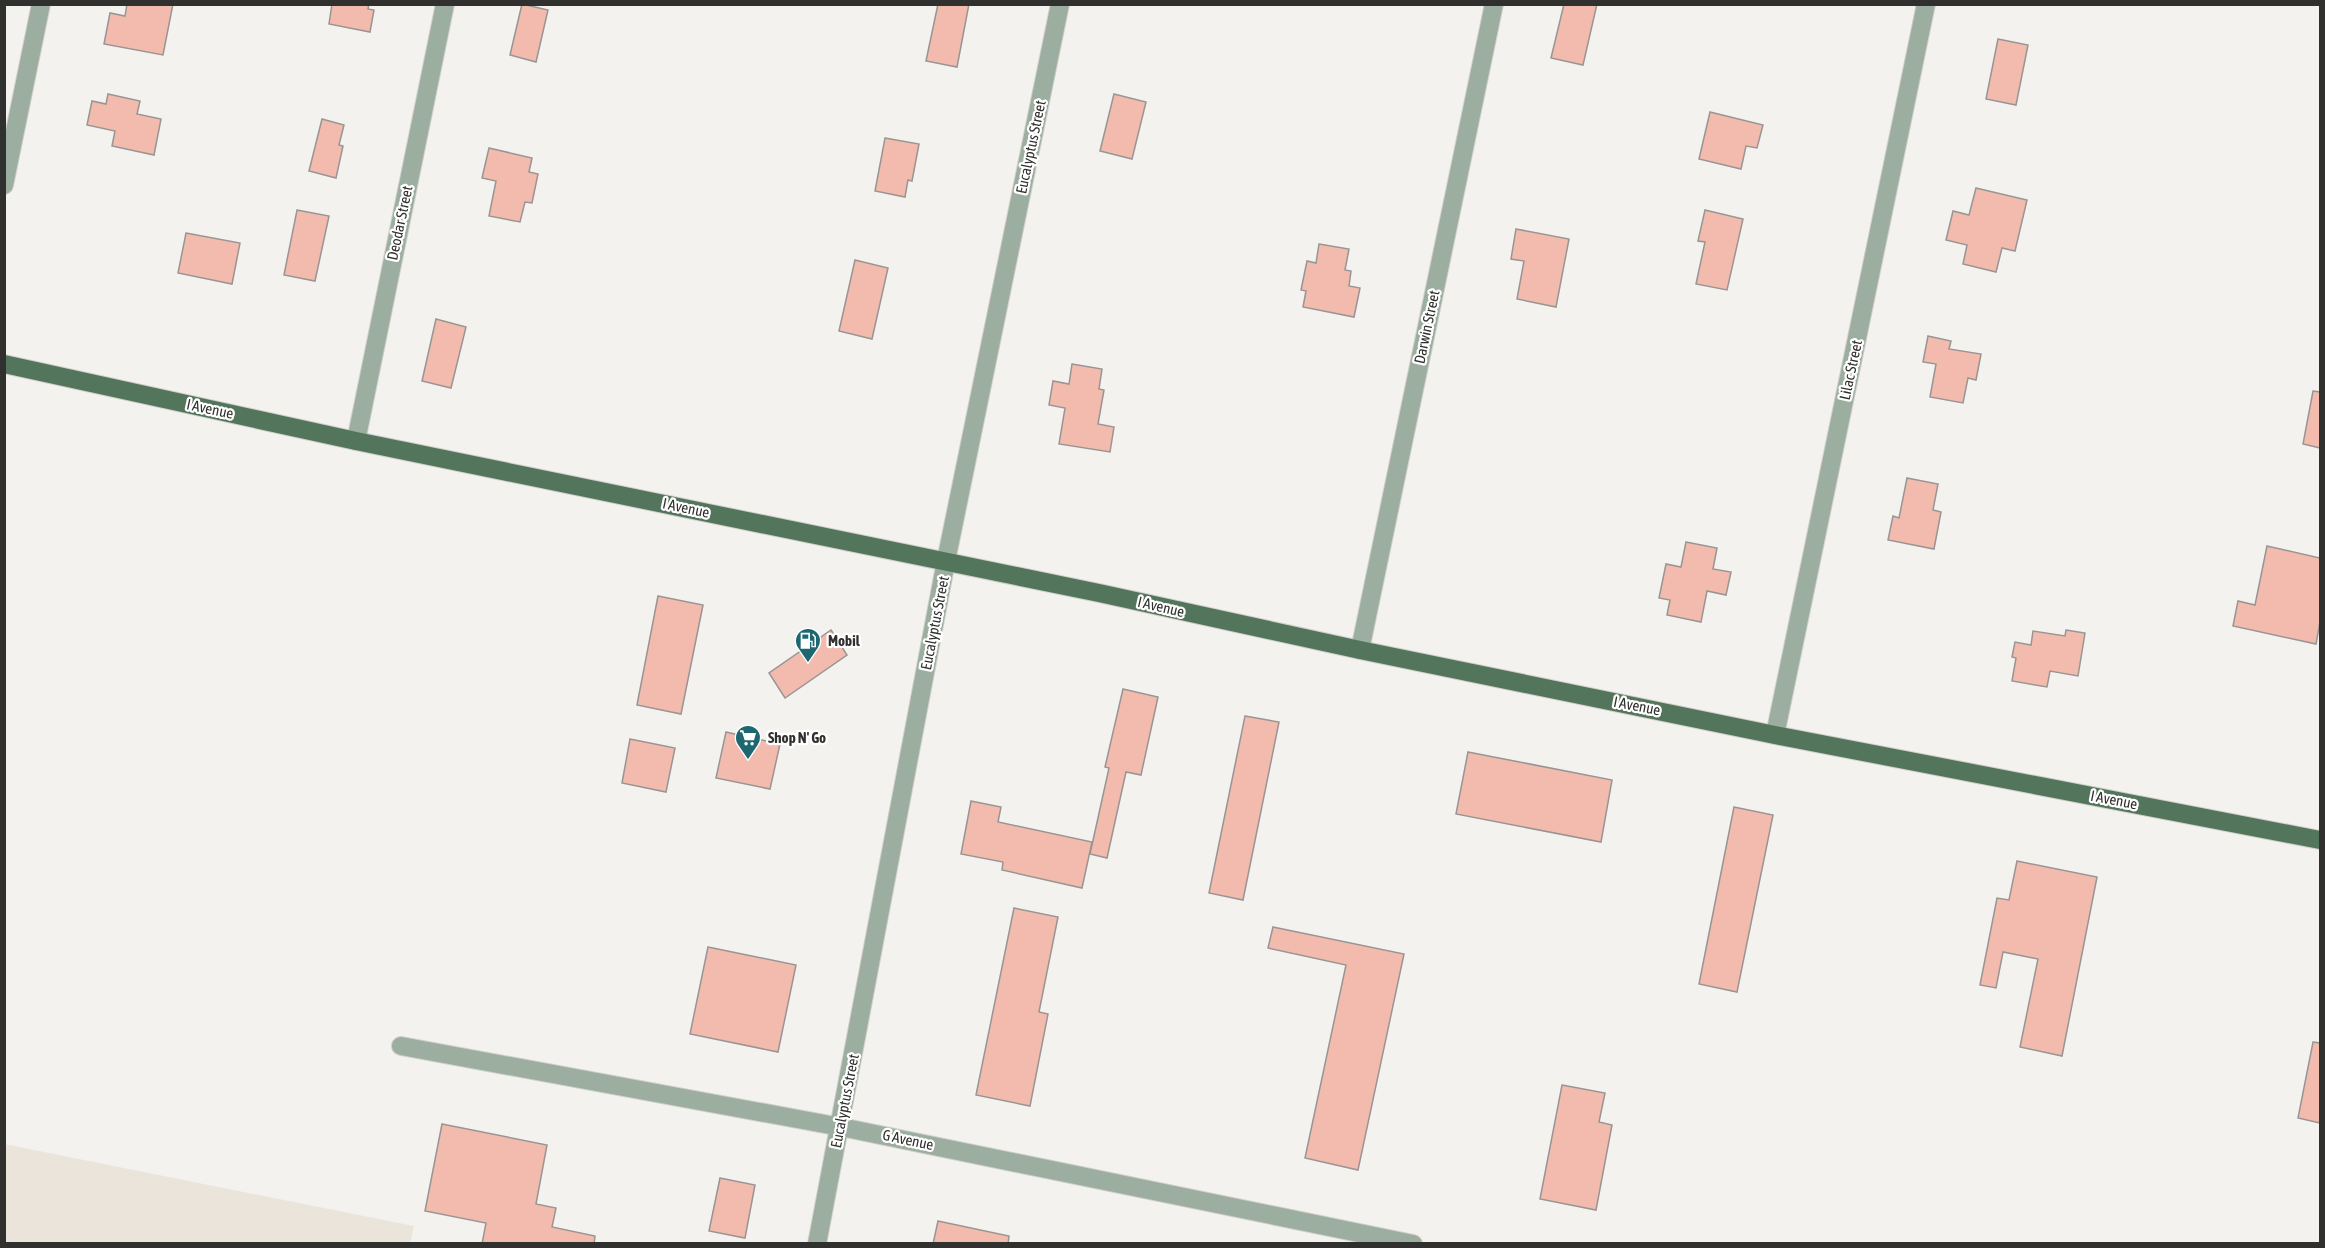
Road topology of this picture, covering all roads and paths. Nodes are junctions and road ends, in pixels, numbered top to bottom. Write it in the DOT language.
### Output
graph roads {
  1 [pos="41,4"];
  2 [pos="445,4"];
  3 [pos="1060,4"];
  4 [pos="1494,4"];
  5 [pos="1926,4"];
  6 [pos="4,185"];
  7 [pos="4,364"];
  8 [pos="356,441"];
  9 [pos="946,561"];
  10 [pos="1360,650"];
  11 [pos="1775,735"];
  12 [pos="2320,840"];
  13 [pos="400,1046"];
  14 [pos="841,1126"];
  15 [pos="817,1244"];
  16 [pos="1413,1244"];
  1 -- 6 [label="street"];
  2 -- 8 [label="street, Deodar Street"];
  3 -- 9 [label="street, Eucalyptus Street"];
  4 -- 10 [label="street, Darwin Street"];
  5 -- 11 [label="street, Lilac Street"];
  7 -- 8 [label="main road, I Avenue"];
  8 -- 9 [label="main road, I Avenue"];
  9 -- 10 [label="main road, I Avenue"];
  9 -- 14 [label="street, Eucalyptus Street"];
  10 -- 11 [label="main road, I Avenue"];
  11 -- 12 [label="main road, I Avenue"];
  13 -- 14 [label="street, G Avenue"];
  14 -- 15 [label="street, Eucalyptus Street"];
  14 -- 16 [label="street, G Avenue"];
}
